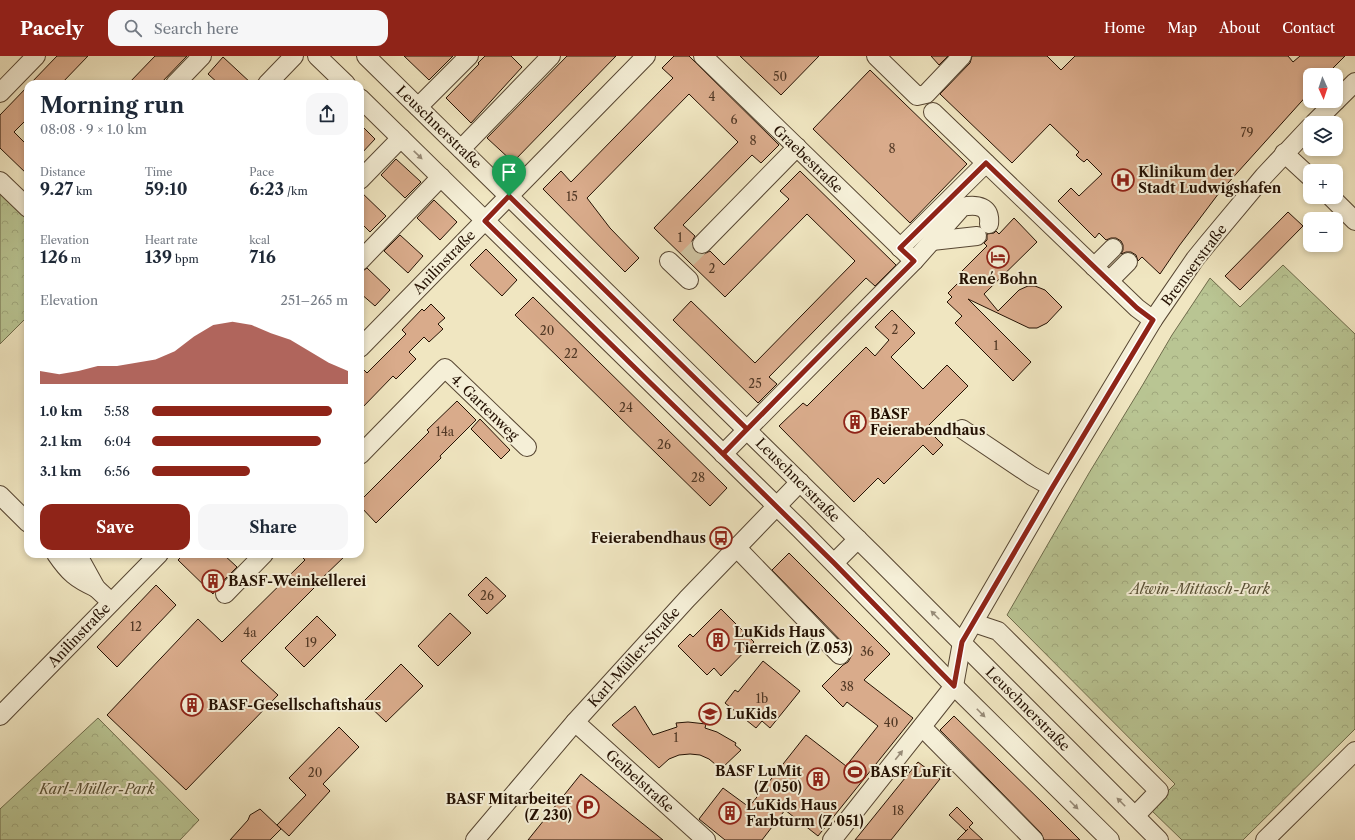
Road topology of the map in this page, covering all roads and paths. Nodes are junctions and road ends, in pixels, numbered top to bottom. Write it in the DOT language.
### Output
graph roads {
  1 [pos="36,56"];
  2 [pos="202,56"];
  3 [pos="294,56"];
  4 [pos="317,56"];
  5 [pos="468,56"];
  6 [pos="551,56"];
  7 [pos="646,56"];
  8 [pos="703,56"];
  9 [pos="876,56"];
  10 [pos="962,56"];
  11 [pos="376,59"];
  12 [pos="178,80"];
  13 [pos="271,80"];
  14 [pos="342,80"];
  15 [pos="1355,82"];
  16 [pos="0,93"];
  17 [pos="1343,94"];
  18 [pos="364,102"];
  19 [pos="418,107"];
  20 [pos="1329,108"];
  21 [pos="933,112"];
  22 [pos="1321,116"];
  23 [pos="1303,134"];
  24 [pos="401,138"];
  25 [pos="797,147"];
  26 [pos="461,148"];
  27 [pos="1284,153"];
  28 [pos="986,163"];
  29 [pos="1303,170"];
  30 [pos="364,176"];
  31 [pos="441,177"];
  32 [pos="0,181"];
  33 [pos="509,196"];
  34 [pos="24,204"];
  35 [pos="1337,204"];
  36 [pos="485,221"];
  37 [pos="1355,221"];
  38 [pos="932,241"];
  39 [pos="702,244"];
  40 [pos="900,248"];
  41 [pos="1113,248"];
  42 [pos="364,257"];
  43 [pos="914,261"];
  44 [pos="1128,262"];
  45 [pos="1094,267"];
  46 [pos="1108,281"];
  47 [pos="1153,320"];
  48 [pos="364,344"];
  49 [pos="747,429"];
  50 [pos="962,429"];
  51 [pos="527,447"];
  52 [pos="364,451"];
  53 [pos="723,454"];
  54 [pos="800,482"];
  55 [pos="1052,488"];
  56 [pos="0,495"];
  57 [pos="776,506"];
  58 [pos="24,519"];
  59 [pos="858,539"];
  60 [pos="736,547"];
  61 [pos="65,558"];
  62 [pos="65,558"];
  63 [pos="154,558"];
  64 [pos="260,558"];
  65 [pos="834,563"];
  66 [pos="96,588"];
  67 [pos="225,594"];
  68 [pos="111,602"];
  69 [pos="974,623"];
  70 [pos="962,642"];
  71 [pos="840,655"];
  72 [pos="954,686"];
  73 [pos="0,716"];
  74 [pos="575,722"];
  75 [pos="922,727"];
  76 [pos="1355,751"];
  77 [pos="1135,816"];
  78 [pos="481,838"];
  79 [pos="706,840"];
  80 [pos="832,840"];
  81 [pos="1034,840"];
  82 [pos="1110,840"];
  83 [pos="1158,840"];
  84 [pos="1265,840"];
  1 -- 16 [label="street"];
  2 -- 12 [label="street"];
  3 -- 13 [label="street"];
  4 -- 14 [label="street"];
  5 -- 19 [label="street"];
  6 -- 26 [label="street"];
  7 -- 33 [label="street, Anilinstraße"];
  8 -- 25 [label="street, Graebestraße"];
  9 -- 10 [label="street"];
  11 -- 19 [label="street, Leuschnerstraße"];
  15 -- 17 [label="street"];
  18 -- 24 [label="street"];
  19 -- 26 [label="street, Leuschnerstraße"];
  20 -- 22 [label="street"];
  21 -- 28 [label="street"];
  23 -- 27 [label="street, Bremserstraße"];
  24 -- 30 [label="street"];
  24 -- 31 [label="street, one-way"];
  25 -- 39 [label="street"];
  25 -- 40 [label="street, Graebestraße"];
  26 -- 33 [label="street, Leuschnerstraße"];
  27 -- 29 [label="street"];
  27 -- 47 [label="street, Bremserstraße"];
  28 -- 40 [label="street"];
  28 -- 45 [label="street"];
  31 -- 36 [label="street"];
  31 -- 42 [label="street"];
  32 -- 34 [label="street"];
  33 -- 36 [label="street, Anilinstraße"];
  33 -- 49 [label="street, Leuschnerstraße"];
  35 -- 37 [label="street"];
  36 -- 48 [label="street, Anilinstraße"];
  36 -- 53 [label="street"];
  38 -- 38 [label="street"];
  38 -- 43 [label="street"];
  40 -- 43 [label="street, Graebestraße"];
  41 -- 45 [label="street"];
  43 -- 49 [label="street"];
  44 -- 46 [label="street"];
  45 -- 46 [label="street"];
  46 -- 47 [label="street"];
  47 -- 55 [label="street, Bremserstraße"];
  49 -- 53 [label="street"];
  49 -- 54 [label="street, Leuschnerstraße"];
  50 -- 55 [label="street"];
  51 -- 52 [label="street, 4. Gartenweg"];
  53 -- 57 [label="street"];
  54 -- 57 [label="street, Karl-Müller-Straße"];
  54 -- 59 [label="street, Leuschnerstraße"];
  55 -- 69 [label="street, Bremserstraße"];
  56 -- 58 [label="street"];
  57 -- 60 [label="street, Karl-Müller-Straße"];
  57 -- 65 [label="street"];
  59 -- 65 [label="street"];
  70 -- 59 [label="street, Leuschnerstraße, one-way"];
  60 -- 71 [label="street"];
  60 -- 74 [label="street, Karl-Müller-Straße"];
  61 -- 66 [label="street"];
  62 -- 66 [label="street"];
  63 -- 68 [label="street, Anilinstraße"];
  64 -- 67 [label="street"];
  65 -- 72 [label="street"];
  66 -- 68 [label="street"];
  68 -- 73 [label="street, Anilinstraße"];
  69 -- 70 [label="street, Bremserstraße"];
  69 -- 77 [label="street"];
  70 -- 72 [label="street, Bremserstraße"];
  77 -- 70 [label="street, Leuschnerstraße, one-way"];
  72 -- 75 [label="street, Bremserstraße"];
  72 -- 82 [label="street, one-way"];
  74 -- 78 [label="street, Karl-Müller-Straße"];
  74 -- 79 [label="street, Geibelstraße"];
  80 -- 75 [label="street, Bremserstraße, one-way"];
  75 -- 81 [label="street"];
  76 -- 84 [label="street"];
  77 -- 83 [label="street, Leuschnerstraße"];
}
